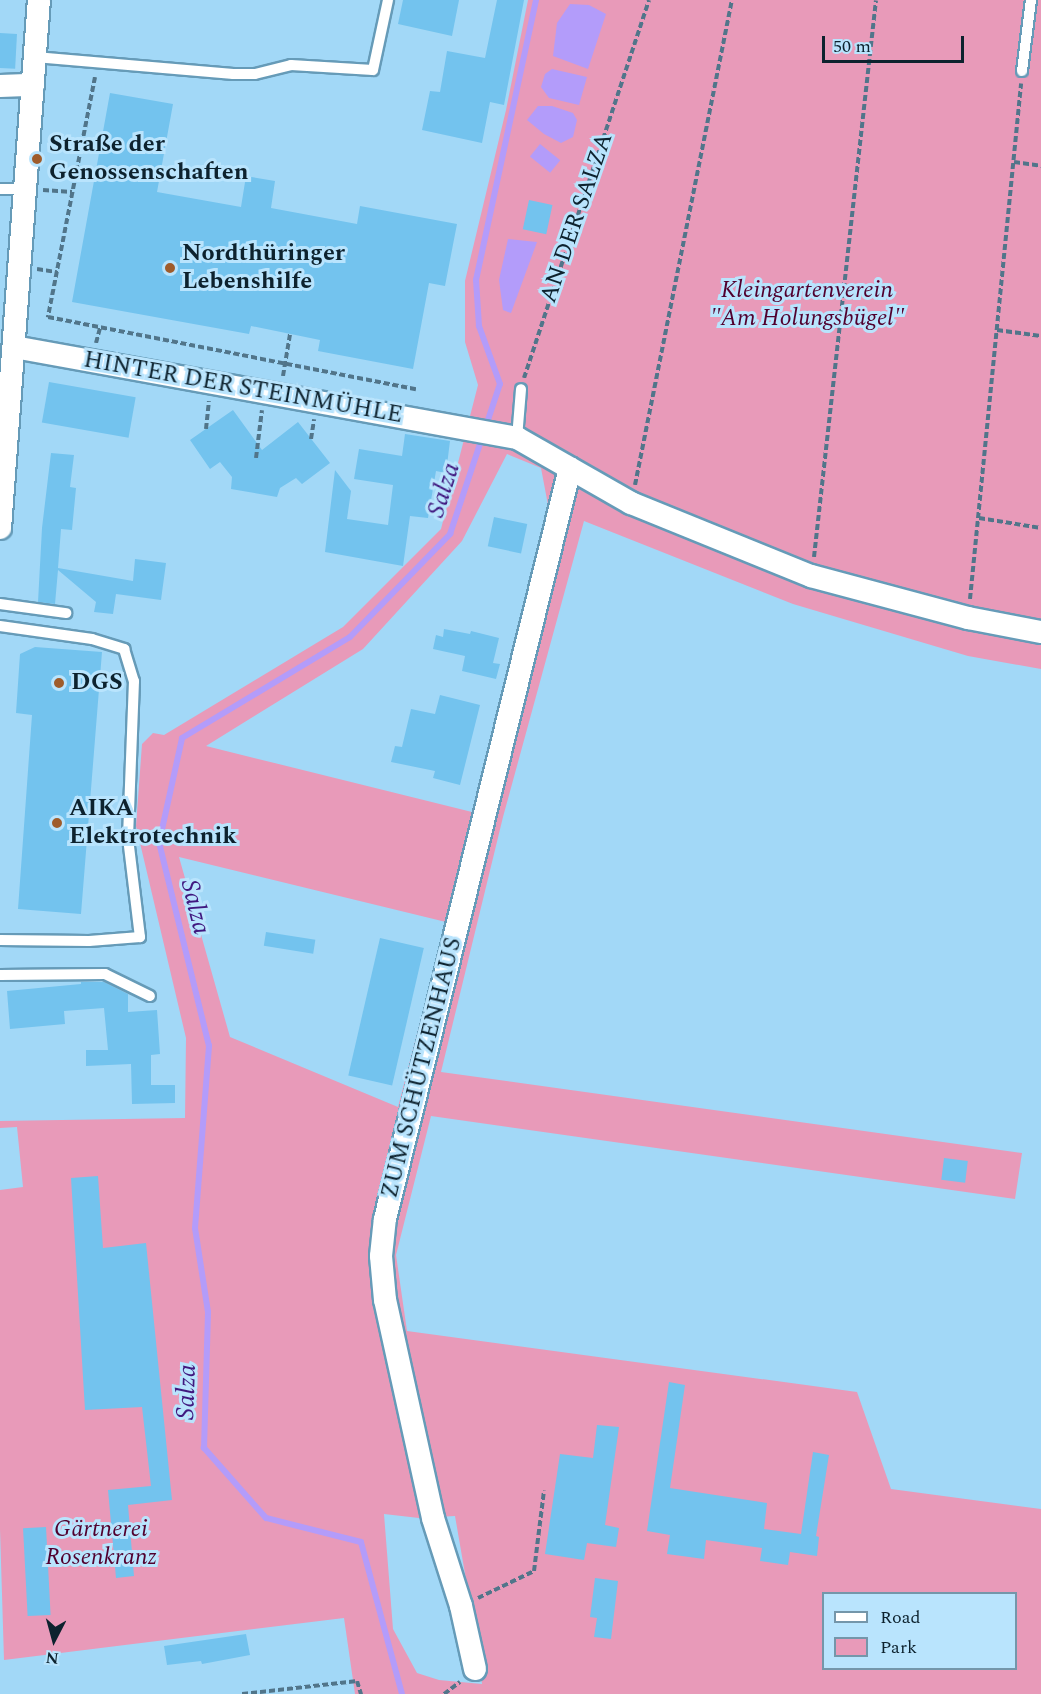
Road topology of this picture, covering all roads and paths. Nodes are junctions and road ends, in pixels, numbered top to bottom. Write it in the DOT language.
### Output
graph roads {
  1 [pos="39,0"];
  2 [pos="388,0"];
  3 [pos="649,0"];
  4 [pos="732,0"];
  5 [pos="876,0"];
  6 [pos="1031,0"];
  7 [pos="35,57"];
  8 [pos="98,63"];
  9 [pos="1022,71"];
  10 [pos="33,85"];
  11 [pos="0,86"];
  12 [pos="1014,162"];
  13 [pos="1041,166"];
  14 [pos="0,189"];
  15 [pos="26,189"];
  16 [pos="72,192"];
  17 [pos="997,330"];
  18 [pos="290,334"];
  19 [pos="1041,336"];
  20 [pos="14,347"];
  21 [pos="285,364"];
  22 [pos="212,382"];
  23 [pos="416,389"];
  24 [pos="520,389"];
  25 [pos="272,393"];
  26 [pos="206,429"];
  27 [pos="509,436"];
  28 [pos="256,458"];
  29 [pos="570,468"];
  30 [pos="631,503"];
  31 [pos="979,518"];
  32 [pos="0,528"];
  33 [pos="1041,528"];
  34 [pos="812,576"];
  35 [pos="0,604"];
  36 [pos="66,613"];
  37 [pos="968,618"];
  38 [pos="0,626"];
  39 [pos="1041,632"];
  40 [pos="0,940"];
  41 [pos="0,975"];
  42 [pos="150,996"];
  43 [pos="544,1491"];
  44 [pos="461,1606"];
  45 [pos="475,1669"];
  46 [pos="242,1694"];
  47 [pos="361,1694"];
  1 -- 7 [label="street"];
  2 -- 8 [label="lane"];
  3 -- 24 [label="path, AN DER SALZA"];
  4 -- 30 [label="path"];
  5 -- 34 [label="path"];
  6 -- 9 [label="lane"];
  7 -- 8 [label="lane"];
  7 -- 10 [label="street"];
  8 -- 16 [label="path"];
  9 -- 12 [label="path"];
  10 -- 11 [label="street"];
  10 -- 15 [label="street"];
  12 -- 13 [label="path"];
  12 -- 17 [label="path"];
  14 -- 15 [label="lane"];
  15 -- 16 [label="path"];
  15 -- 20 [label="street"];
  16 -- 21 [label="path"];
  17 -- 19 [label="path"];
  17 -- 31 [label="path"];
  18 -- 21 [label="path"];
  20 -- 22 [label="street, HINTER DER STEINMÜHLE"];
  20 -- 32 [label="street"];
  21 -- 23 [label="path"];
  21 -- 25 [label="path"];
  22 -- 25 [label="street, HINTER DER STEINMÜHLE"];
  22 -- 26 [label="path"];
  24 -- 27 [label="lane"];
  25 -- 27 [label="street, HINTER DER STEINMÜHLE"];
  25 -- 28 [label="path"];
  27 -- 29 [label="street"];
  29 -- 30 [label="street"];
  29 -- 44 [label="street, ZUM SCHÜTZENHAUS"];
  30 -- 34 [label="street"];
  31 -- 33 [label="path"];
  31 -- 37 [label="path"];
  34 -- 37 [label="street"];
  35 -- 36 [label="lane"];
  37 -- 39 [label="street"];
  38 -- 40 [label="lane"];
  41 -- 42 [label="lane"];
  43 -- 44 [label="path"];
  44 -- 45 [label="street, ZUM SCHÜTZENHAUS"];
  46 -- 47 [label="path"];
}
